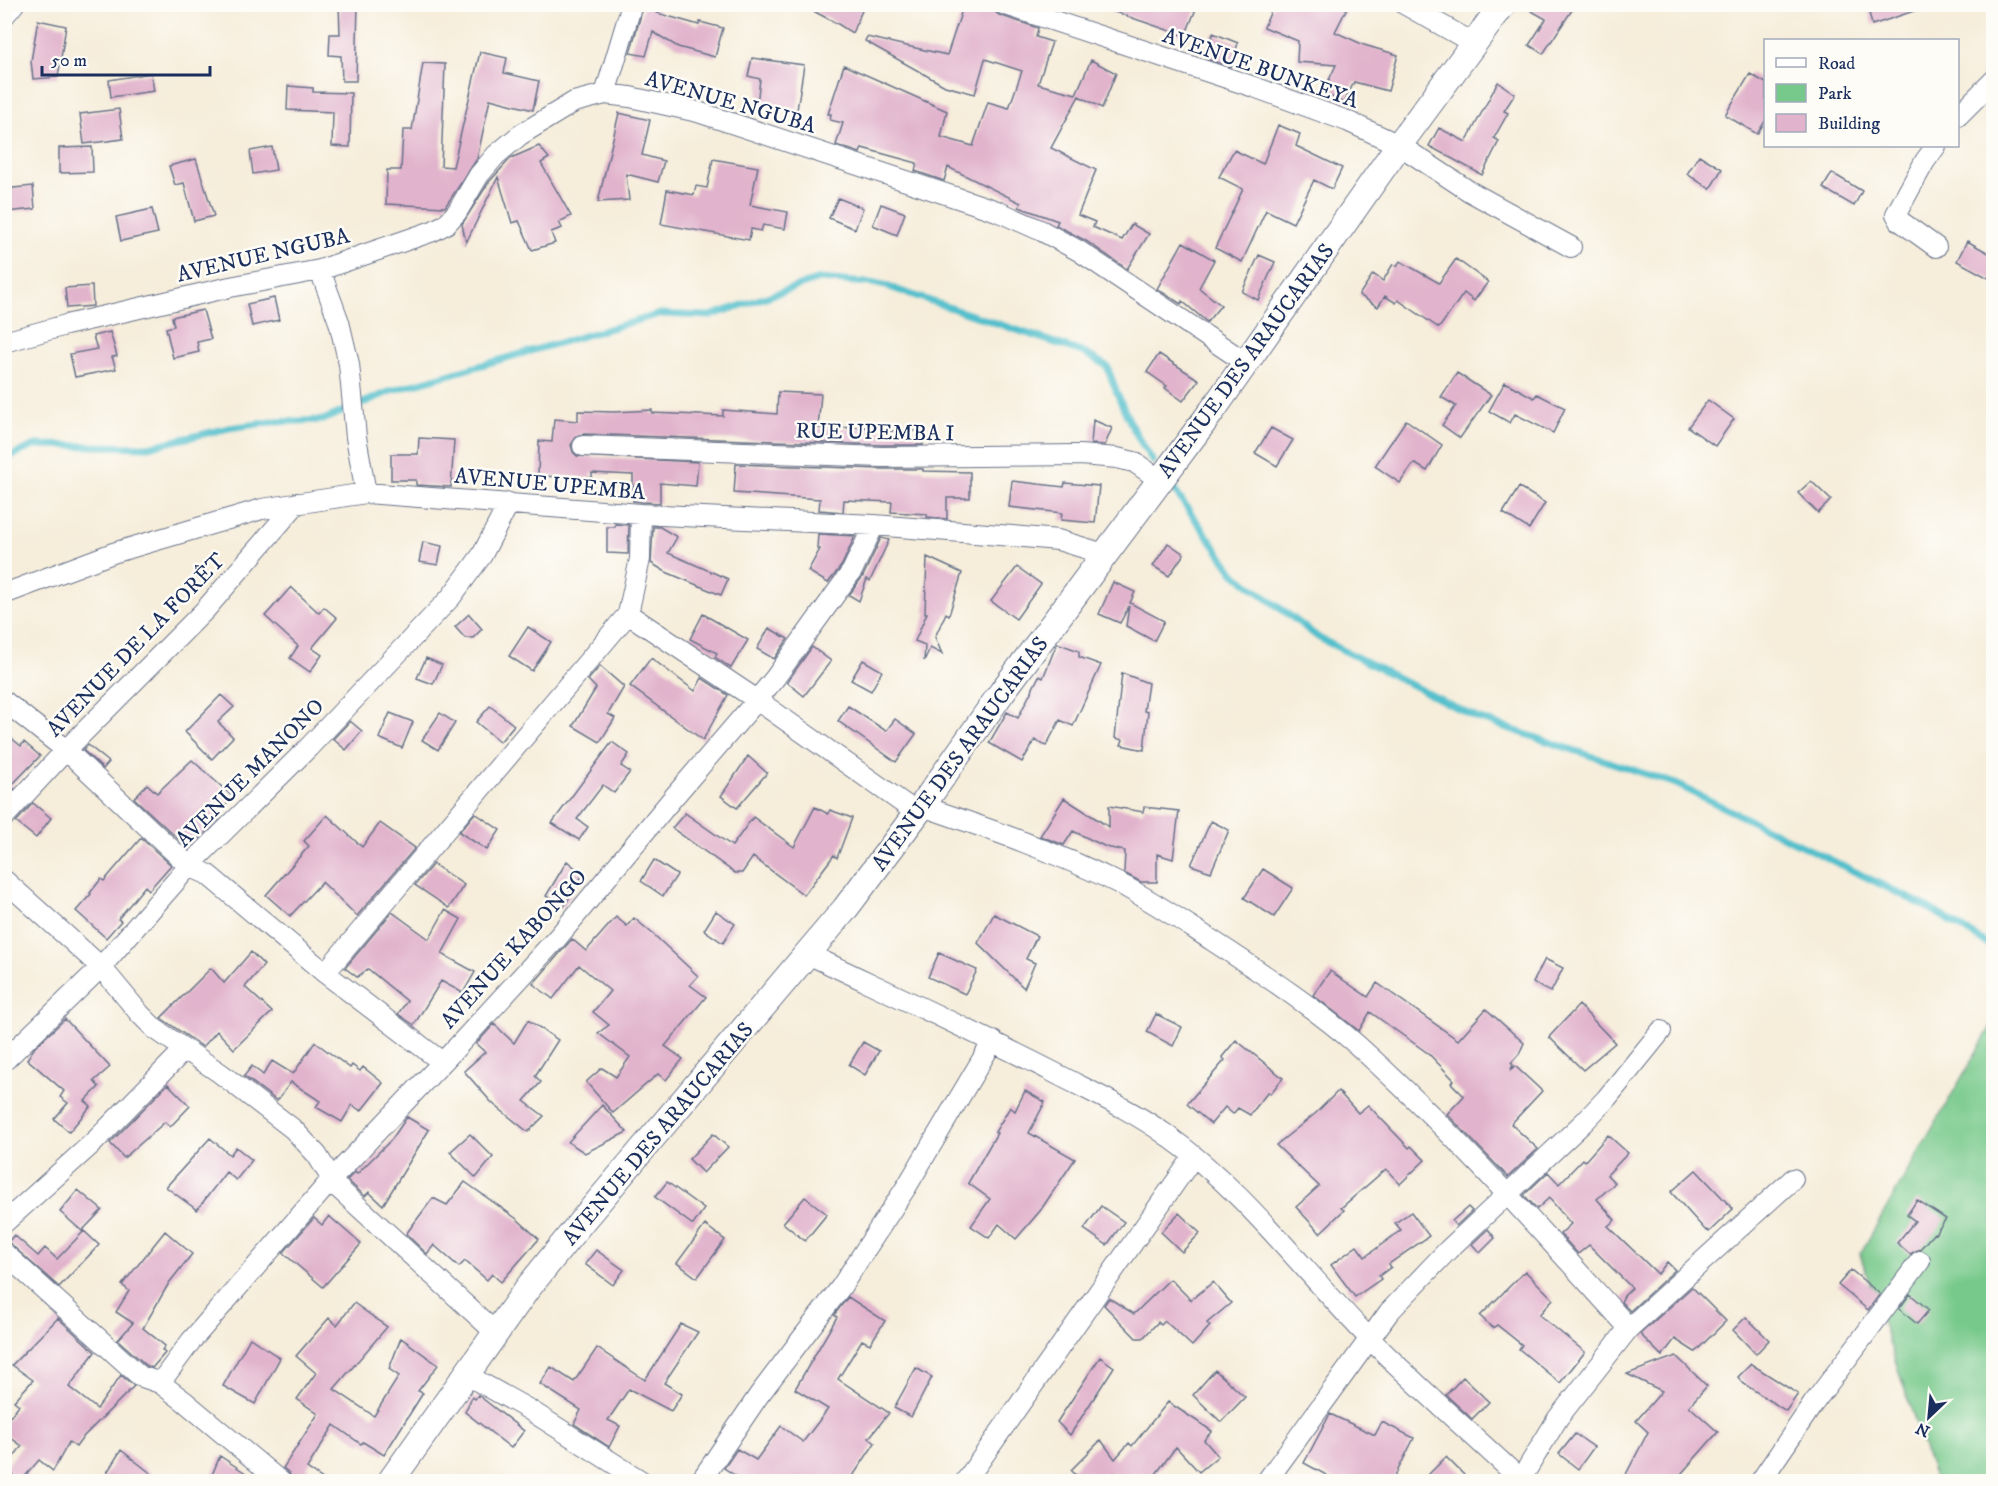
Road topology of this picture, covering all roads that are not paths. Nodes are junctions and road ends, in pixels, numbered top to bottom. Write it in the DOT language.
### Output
graph roads {
  1 [pos="14,4"];
  2 [pos="632,4"];
  3 [pos="1002,4"];
  4 [pos="1404,4"];
  5 [pos="1503,4"];
  6 [pos="4,16"];
  7 [pos="1475,44"];
  8 [pos="1994,80"];
  9 [pos="605,94"];
  10 [pos="1959,115"];
  11 [pos="1399,145"];
  12 [pos="1935,147"];
  13 [pos="1571,247"];
  14 [pos="1936,247"];
  15 [pos="320,270"];
  16 [pos="4,342"];
  17 [pos="1245,362"];
  18 [pos="583,446"];
  19 [pos="1160,480"];
  20 [pos="366,493"];
  21 [pos="297,503"];
  22 [pos="509,503"];
  23 [pos="641,514"];
  24 [pos="874,525"];
  25 [pos="1104,554"];
  26 [pos="4,594"];
  27 [pos="628,614"];
  28 [pos="757,700"];
  29 [pos="4,701"];
  30 [pos="66,750"];
  31 [pos="920,809"];
  32 [pos="4,817"];
  33 [pos="189,866"];
  34 [pos="4,880"];
  35 [pos="808,954"];
  36 [pos="101,967"];
  37 [pos="325,973"];
  38 [pos="1660,1031"];
  39 [pos="993,1041"];
  40 [pos="184,1050"];
  41 [pos="4,1061"];
  42 [pos="442,1062"];
  43 [pos="1194,1156"];
  44 [pos="332,1179"];
  45 [pos="1793,1179"];
  46 [pos="1507,1194"];
  47 [pos="4,1223"];
  48 [pos="4,1253"];
  49 [pos="1920,1261"];
  50 [pos="1629,1328"];
  51 [pos="496,1332"];
  52 [pos="1370,1338"];
  53 [pos="465,1374"];
  54 [pos="160,1383"];
  55 [pos="1521,1481"];
  56 [pos="281,1482"];
  57 [pos="390,1482"];
  58 [pos="643,1482"];
  59 [pos="700,1482"];
  60 [pos="965,1482"];
  61 [pos="1266,1482"];
  62 [pos="1760,1482"];
  1 -- 6 [label="street"];
  2 -- 9 [label="street"];
  3 -- 11 [label="street, AVENUE BUNKEYA"];
  4 -- 7 [label="street"];
  5 -- 7 [label="street, AVENUE DES ARAUCARIAS"];
  7 -- 11 [label="street, AVENUE DES ARAUCARIAS"];
  8 -- 10 [label="street"];
  9 -- 15 [label="street, AVENUE NGUBA"];
  9 -- 17 [label="street, AVENUE NGUBA"];
  11 -- 13 [label="street, AVENUE BUNKEYA"];
  11 -- 17 [label="street, AVENUE DES ARAUCARIAS"];
  12 -- 14 [label="street"];
  15 -- 16 [label="street, AVENUE NGUBA"];
  15 -- 20 [label="street"];
  17 -- 19 [label="street, AVENUE DES ARAUCARIAS"];
  18 -- 19 [label="street, RUE UPEMBA I"];
  19 -- 25 [label="street, AVENUE DES ARAUCARIAS"];
  20 -- 21 [label="street, AVENUE UPEMBA"];
  20 -- 22 [label="street, AVENUE UPEMBA"];
  21 -- 26 [label="street, AVENUE UPEMBA"];
  21 -- 30 [label="street, AVENUE DE LA FORÊT"];
  22 -- 23 [label="street, AVENUE UPEMBA"];
  22 -- 33 [label="street, AVENUE MANONO"];
  23 -- 24 [label="street, AVENUE UPEMBA"];
  23 -- 27 [label="street"];
  24 -- 25 [label="street, AVENUE UPEMBA"];
  24 -- 28 [label="street, AVENUE KABONGO"];
  25 -- 31 [label="street, AVENUE DES ARAUCARIAS"];
  27 -- 28 [label="street"];
  27 -- 37 [label="street"];
  28 -- 31 [label="street"];
  28 -- 42 [label="street, AVENUE KABONGO"];
  29 -- 30 [label="street"];
  30 -- 32 [label="street, AVENUE DE LA FORÊT"];
  30 -- 33 [label="street"];
  31 -- 35 [label="street, AVENUE DES ARAUCARIAS"];
  31 -- 46 [label="street"];
  33 -- 36 [label="street, AVENUE MANONO"];
  33 -- 37 [label="street"];
  34 -- 36 [label="street"];
  35 -- 39 [label="street"];
  35 -- 51 [label="street, AVENUE DES ARAUCARIAS"];
  36 -- 40 [label="street"];
  36 -- 41 [label="street, AVENUE MANONO"];
  37 -- 42 [label="street"];
  38 -- 46 [label="street"];
  39 -- 43 [label="street"];
  39 -- 59 [label="street"];
  40 -- 44 [label="street"];
  40 -- 47 [label="street"];
  42 -- 44 [label="street, AVENUE KABONGO"];
  43 -- 52 [label="street"];
  43 -- 60 [label="street"];
  44 -- 51 [label="street"];
  44 -- 54 [label="street, AVENUE KABONGO"];
  45 -- 50 [label="street"];
  46 -- 50 [label="street"];
  46 -- 52 [label="street"];
  48 -- 54 [label="street"];
  49 -- 62 [label="street"];
  50 -- 55 [label="street"];
  51 -- 53 [label="street, AVENUE DES ARAUCARIAS"];
  52 -- 55 [label="street"];
  52 -- 61 [label="street"];
  53 -- 57 [label="street, AVENUE DES ARAUCARIAS"];
  53 -- 58 [label="street"];
  54 -- 56 [label="street"];
}
